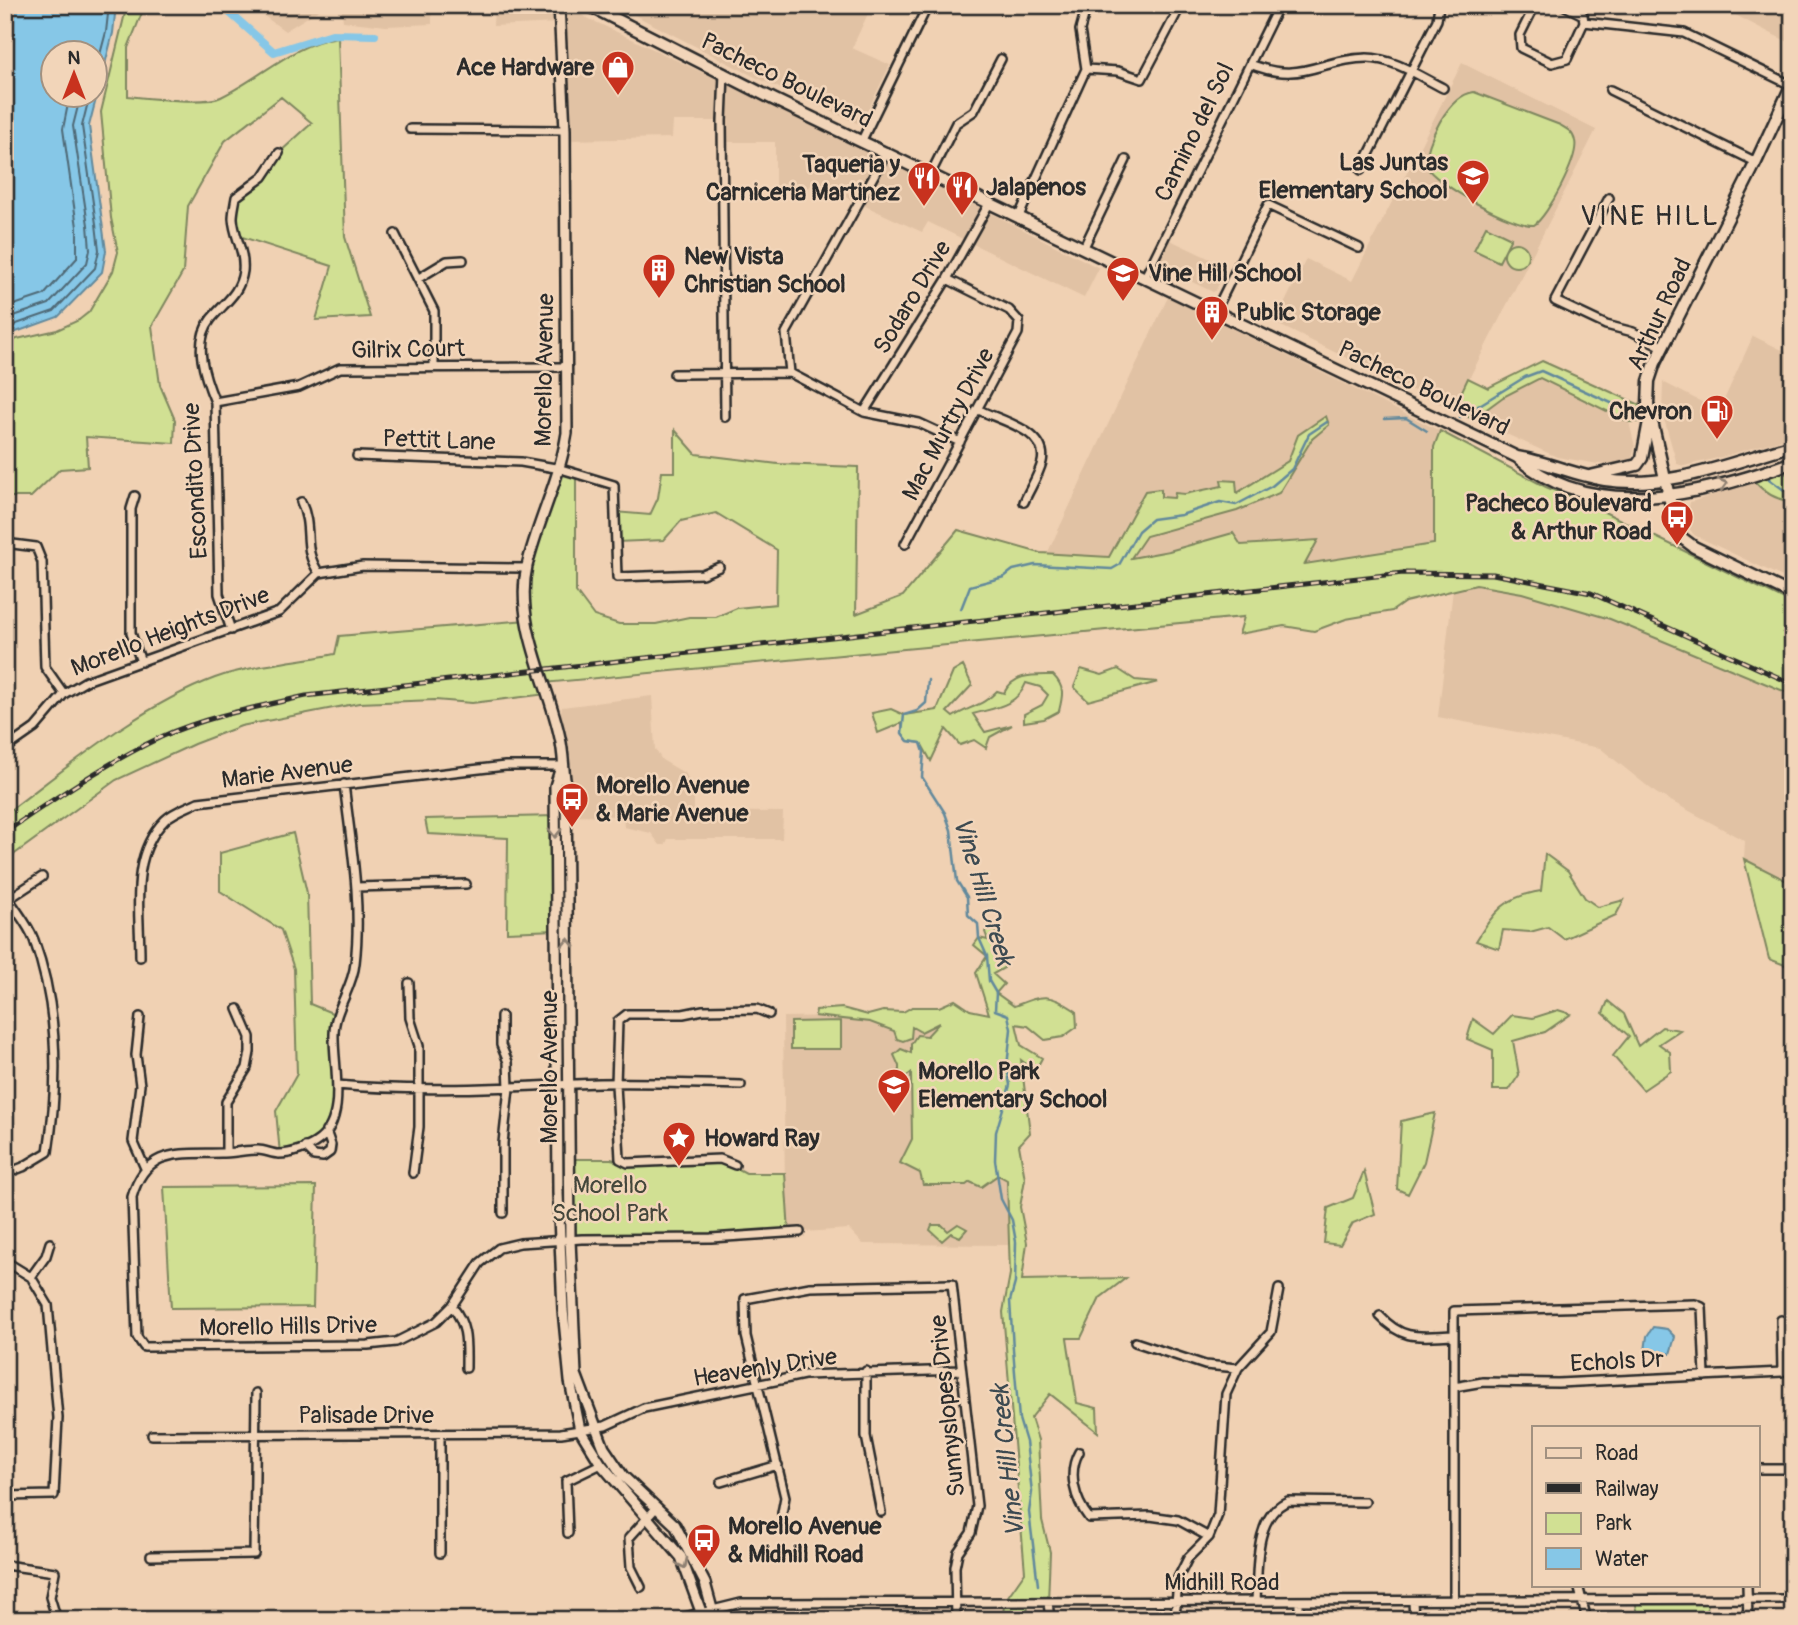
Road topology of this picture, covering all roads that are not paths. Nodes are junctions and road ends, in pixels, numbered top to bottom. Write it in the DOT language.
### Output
graph roads {
  1 [pos="559,5"];
  2 [pos="589,5"];
  3 [pos="928,5"];
  4 [pos="1087,5"];
  5 [pos="1181,5"];
  6 [pos="1279,5"];
  7 [pos="1439,5"];
  8 [pos="1535,5"];
  9 [pos="1563,5"];
  10 [pos="1584,22"];
  11 [pos="1001,59"];
  12 [pos="1250,64"];
  13 [pos="1086,69"];
  14 [pos="1410,71"];
  15 [pos="724,73"];
  16 [pos="1792,83"];
  17 [pos="1443,88"];
  18 [pos="1610,90"];
  19 [pos="411,129"];
  20 [pos="565,130"];
  21 [pos="862,140"];
  22 [pos="888,152"];
  23 [pos="279,153"];
  24 [pos="1126,160"];
  25 [pos="1756,162"];
  26 [pos="1361,170"];
  27 [pos="931,173"];
  28 [pos="1609,198"];
  29 [pos="990,202"];
  30 [pos="1019,216"];
  31 [pos="395,234"];
  32 [pos="1084,247"];
  33 [pos="1359,248"];
  34 [pos="463,260"];
  35 [pos="1145,277"];
  36 [pos="419,278"];
  37 [pos="947,279"];
  38 [pos="1216,310"];
  39 [pos="1663,347"];
  40 [pos="564,367"];
  41 [pos="434,368"];
  42 [pos="726,373"];
  43 [pos="790,373"];
  44 [pos="674,374"];
  45 [pos="215,402"];
  46 [pos="979,410"];
  47 [pos="864,412"];
  48 [pos="1650,415"];
  49 [pos="724,417"];
  50 [pos="960,442"];
  51 [pos="1793,444"];
  52 [pos="357,456"];
  53 [pos="1517,457"];
  54 [pos="1793,461"];
  55 [pos="561,469"];
  56 [pos="1590,476"];
  57 [pos="1667,480"];
  58 [pos="1670,495"];
  59 [pos="135,496"];
  60 [pos="302,502"];
  61 [pos="1024,502"];
  62 [pos="5,543"];
  63 [pos="905,544"];
  64 [pos="719,566"];
  65 [pos="526,568"];
  66 [pos="319,573"];
  67 [pos="1793,594"];
  68 [pos="231,630"];
  69 [pos="141,662"];
  70 [pos="64,694"];
  71 [pos="5,749"];
  72 [pos="562,766"];
  73 [pos="344,784"];
  74 [pos="41,877"];
  75 [pos="466,884"];
  76 [pos="356,887"];
  77 [pos="7,900"];
  78 [pos="140,957"];
  79 [pos="409,983"];
  80 [pos="238,1009"];
  81 [pos="769,1014"];
  82 [pos="500,1016"];
  83 [pos="140,1017"];
  84 [pos="616,1084"];
  85 [pos="337,1085"];
  86 [pos="564,1085"];
  87 [pos="741,1085"];
  88 [pos="419,1088"];
  89 [pos="509,1088"];
  90 [pos="326,1131"];
  91 [pos="304,1147"];
  92 [pos="226,1153"];
  93 [pos="735,1165"];
  94 [pos="145,1168"];
  95 [pos="413,1173"];
  96 [pos="5,1174"];
  97 [pos="503,1213"];
  98 [pos="800,1232"];
  99 [pos="565,1241"];
  100 [pos="50,1243"];
  101 [pos="5,1261"];
  102 [pos="31,1277"];
  103 [pos="1279,1289"];
  104 [pos="452,1306"];
  105 [pos="1380,1316"];
  106 [pos="1781,1320"];
  107 [pos="1454,1335"];
  108 [pos="1135,1342"];
  109 [pos="466,1368"];
  110 [pos="1238,1368"];
  111 [pos="961,1370"];
  112 [pos="866,1371"];
  113 [pos="1705,1376"];
  114 [pos="758,1384"];
  115 [pos="1454,1388"];
  116 [pos="256,1393"];
  117 [pos="594,1428"];
  118 [pos="580,1430"];
  119 [pos="440,1434"];
  120 [pos="152,1435"];
  121 [pos="256,1435"];
  122 [pos="1079,1452"];
  123 [pos="601,1464"];
  124 [pos="778,1465"];
  125 [pos="1759,1469"];
  126 [pos="1793,1469"];
  127 [pos="721,1482"];
  128 [pos="5,1496"];
  129 [pos="1365,1502"];
  130 [pos="657,1507"];
  131 [pos="881,1512"];
  132 [pos="782,1513"];
  133 [pos="648,1516"];
  134 [pos="568,1533"];
  135 [pos="1209,1537"];
  136 [pos="440,1553"];
  137 [pos="151,1556"];
  138 [pos="5,1565"];
  139 [pos="1578,1586"];
  140 [pos="1747,1586"];
  141 [pos="641,1587"];
  142 [pos="1454,1599"];
  143 [pos="1747,1599"];
  144 [pos="1581,1600"];
  145 [pos="1793,1600"];
  146 [pos="1256,1601"];
  147 [pos="1299,1601"];
  148 [pos="1413,1601"];
  149 [pos="954,1602"];
  150 [pos="1048,1602"];
  151 [pos="1175,1602"];
  152 [pos="707,1613"];
  153 [pos="57,1620"];
  154 [pos="672,1620"];
  155 [pos="715,1620"];
  156 [pos="956,1620"];
  157 [pos="1050,1620"];
  158 [pos="1175,1620"];
  159 [pos="1299,1620"];
  160 [pos="1414,1620"];
  161 [pos="1587,1620"];
  162 [pos="1748,1620"];
  1 -- 20 [label="street, Morello Avenue"];
  2 -- 15 [label="main road, Pacheco Boulevard"];
  3 -- 21 [label="street"];
  4 -- 13 [label="street"];
  5 -- 13 [label="street"];
  6 -- 12 [label="street, Camino del Sol"];
  7 -- 14 [label="street"];
  8 -- 10 [label="street"];
  9 -- 10 [label="street"];
  10 -- 16 [label="street"];
  11 -- 27 [label="street"];
  12 -- 14 [label="street"];
  12 -- 35 [label="street, Camino del Sol"];
  13 -- 30 [label="street"];
  14 -- 17 [label="street"];
  14 -- 26 [label="street"];
  15 -- 21 [label="main road, Pacheco Boulevard"];
  15 -- 42 [label="street"];
  16 -- 25 [label="main road, Arthur Road"];
  18 -- 25 [label="street"];
  19 -- 20 [label="street"];
  20 -- 40 [label="street, Morello Avenue"];
  21 -- 22 [label="main road, Pacheco Boulevard"];
  22 -- 27 [label="main road, Pacheco Boulevard"];
  22 -- 43 [label="street"];
  23 -- 45 [label="street, Escondito Drive"];
  24 -- 32 [label="street"];
  25 -- 39 [label="main road, Arthur Road"];
  27 -- 29 [label="main road, Pacheco Boulevard"];
  28 -- 39 [label="street"];
  29 -- 30 [label="main road, Pacheco Boulevard"];
  29 -- 37 [label="street, Sodaro Drive"];
  30 -- 32 [label="main road, Pacheco Boulevard"];
  31 -- 36 [label="street"];
  32 -- 35 [label="main road, Pacheco Boulevard"];
  33 -- 38 [label="street"];
  34 -- 36 [label="street"];
  35 -- 38 [label="main road, Pacheco Boulevard"];
  36 -- 41 [label="street"];
  37 -- 46 [label="street, Mac Murtry Drive"];
  37 -- 47 [label="street, Sodaro Drive"];
  38 -- 53 [label="main road, Pacheco Boulevard"];
  39 -- 48 [label="main road, Arthur Road"];
  40 -- 41 [label="street, Gilrix Court"];
  40 -- 55 [label="street, Morello Avenue"];
  41 -- 45 [label="street, Gilrix Court"];
  42 -- 43 [label="street"];
  42 -- 44 [label="street"];
  42 -- 49 [label="street"];
  43 -- 47 [label="street"];
  45 -- 68 [label="street, Escondito Drive"];
  46 -- 50 [label="street, Mac Murtry Drive"];
  46 -- 61 [label="street"];
  47 -- 50 [label="street"];
  48 -- 56 [label="main road"];
  48 -- 57 [label="main road, Arthur Road"];
  50 -- 63 [label="street, Mac Murtry Drive"];
  51 -- 57 [label="main road, Pacheco Boulevard"];
  52 -- 55 [label="street, Pettit Lane"];
  53 -- 56 [label="main road, Pacheco Boulevard"];
  53 -- 58 [label="main road, Pacheco Boulevard"];
  58 -- 54 [label="main road, Pacheco Boulevard, one-way"];
  55 -- 64 [label="street, Pettit Lane"];
  55 -- 65 [label="street, Morello Avenue"];
  56 -- 57 [label="main road, Pacheco Boulevard"];
  57 -- 58 [label="main road, Arthur Road"];
  58 -- 67 [label="main road"];
  59 -- 69 [label="street"];
  60 -- 66 [label="street"];
  62 -- 70 [label="street"];
  65 -- 66 [label="street"];
  65 -- 72 [label="street, Morello Avenue"];
  66 -- 68 [label="street, Morello Heights Drive"];
  68 -- 69 [label="street, Morello Heights Drive"];
  69 -- 70 [label="street, Morello Heights Drive"];
  70 -- 71 [label="street, Morello Heights Drive"];
  72 -- 73 [label="street, Marie Avenue"];
  72 -- 86 [label="street, Morello Avenue"];
  73 -- 76 [label="street"];
  73 -- 78 [label="street, Marie Avenue"];
  74 -- 77 [label="street"];
  75 -- 76 [label="street"];
  76 -- 85 [label="street"];
  77 -- 96 [label="street"];
  79 -- 88 [label="street"];
  80 -- 92 [label="street"];
  81 -- 84 [label="street"];
  82 -- 89 [label="street"];
  83 -- 94 [label="street"];
  84 -- 86 [label="street"];
  84 -- 87 [label="street"];
  84 -- 93 [label="street"];
  85 -- 88 [label="street"];
  85 -- 90 [label="street"];
  86 -- 89 [label="street"];
  86 -- 99 [label="street, Morello Avenue"];
  88 -- 89 [label="street"];
  88 -- 95 [label="street"];
  89 -- 97 [label="street"];
  90 -- 91 [label="street"];
  90 -- 91 [label="street"];
  91 -- 92 [label="street"];
  92 -- 94 [label="street"];
  94 -- 104 [label="street, Morello Hills Drive"];
  98 -- 99 [label="street, Morello Hills Drive"];
  99 -- 104 [label="street, Morello Hills Drive"];
  99 -- 117 [label="street, Morello Avenue"];
  99 -- 118 [label="street, Morello Avenue"];
  100 -- 102 [label="street"];
  101 -- 102 [label="street"];
  102 -- 128 [label="street"];
  103 -- 110 [label="street"];
  104 -- 109 [label="street"];
  105 -- 107 [label="street"];
  106 -- 113 [label="street, Echols Dr"];
  107 -- 113 [label="street"];
  107 -- 115 [label="street"];
  108 -- 110 [label="street"];
  110 -- 135 [label="street"];
  111 -- 112 [label="street, Heavenly Drive"];
  111 -- 114 [label="street, Sunnyslopes Drive"];
  111 -- 149 [label="street, Sunnyslopes Drive"];
  112 -- 114 [label="street, Heavenly Drive"];
  112 -- 131 [label="street"];
  113 -- 115 [label="street, Echols Dr"];
  114 -- 117 [label="street, Heavenly Drive"];
  114 -- 124 [label="street"];
  115 -- 142 [label="street"];
  116 -- 121 [label="street"];
  117 -- 118 [label="street, Heavenly Drive"];
  117 -- 130 [label="street, Morello Avenue"];
  118 -- 119 [label="street, Palisade Drive"];
  118 -- 123 [label="street, Morello Avenue"];
  119 -- 121 [label="street, Palisade Drive"];
  119 -- 136 [label="street"];
  120 -- 121 [label="street, Palisade Drive"];
  121 -- 137 [label="street"];
  122 -- 135 [label="street"];
  123 -- 133 [label="street, Morello Avenue"];
  123 -- 134 [label="street"];
  124 -- 127 [label="street"];
  124 -- 132 [label="street"];
  125 -- 126 [label="street"];
  129 -- 146 [label="street"];
  130 -- 133 [label="street"];
  130 -- 152 [label="street, Morello Avenue"];
  133 -- 141 [label="street"];
  133 -- 152 [label="street, Morello Avenue, one-way"];
  135 -- 151 [label="street"];
  138 -- 153 [label="street"];
  139 -- 144 [label="street"];
  140 -- 143 [label="street"];
  142 -- 144 [label="street, Midhill Road"];
  142 -- 148 [label="street, Midhill Road"];
  143 -- 144 [label="street, Midhill Road"];
  143 -- 145 [label="street, Midhill Road"];
  143 -- 162 [label="street"];
  144 -- 161 [label="street"];
  146 -- 147 [label="street, Midhill Road"];
  146 -- 151 [label="street, Midhill Road"];
  147 -- 148 [label="street, Midhill Road"];
  147 -- 159 [label="street"];
  148 -- 160 [label="street"];
  149 -- 150 [label="street, Midhill Road"];
  149 -- 152 [label="street, Midhill Road"];
  149 -- 156 [label="street, Sunnyslopes Drive"];
  150 -- 151 [label="street, Midhill Road"];
  150 -- 157 [label="street"];
  151 -- 158 [label="street"];
  152 -- 154 [label="street, Midhill Road"];
  152 -- 155 [label="street, Morello Avenue"];
}
